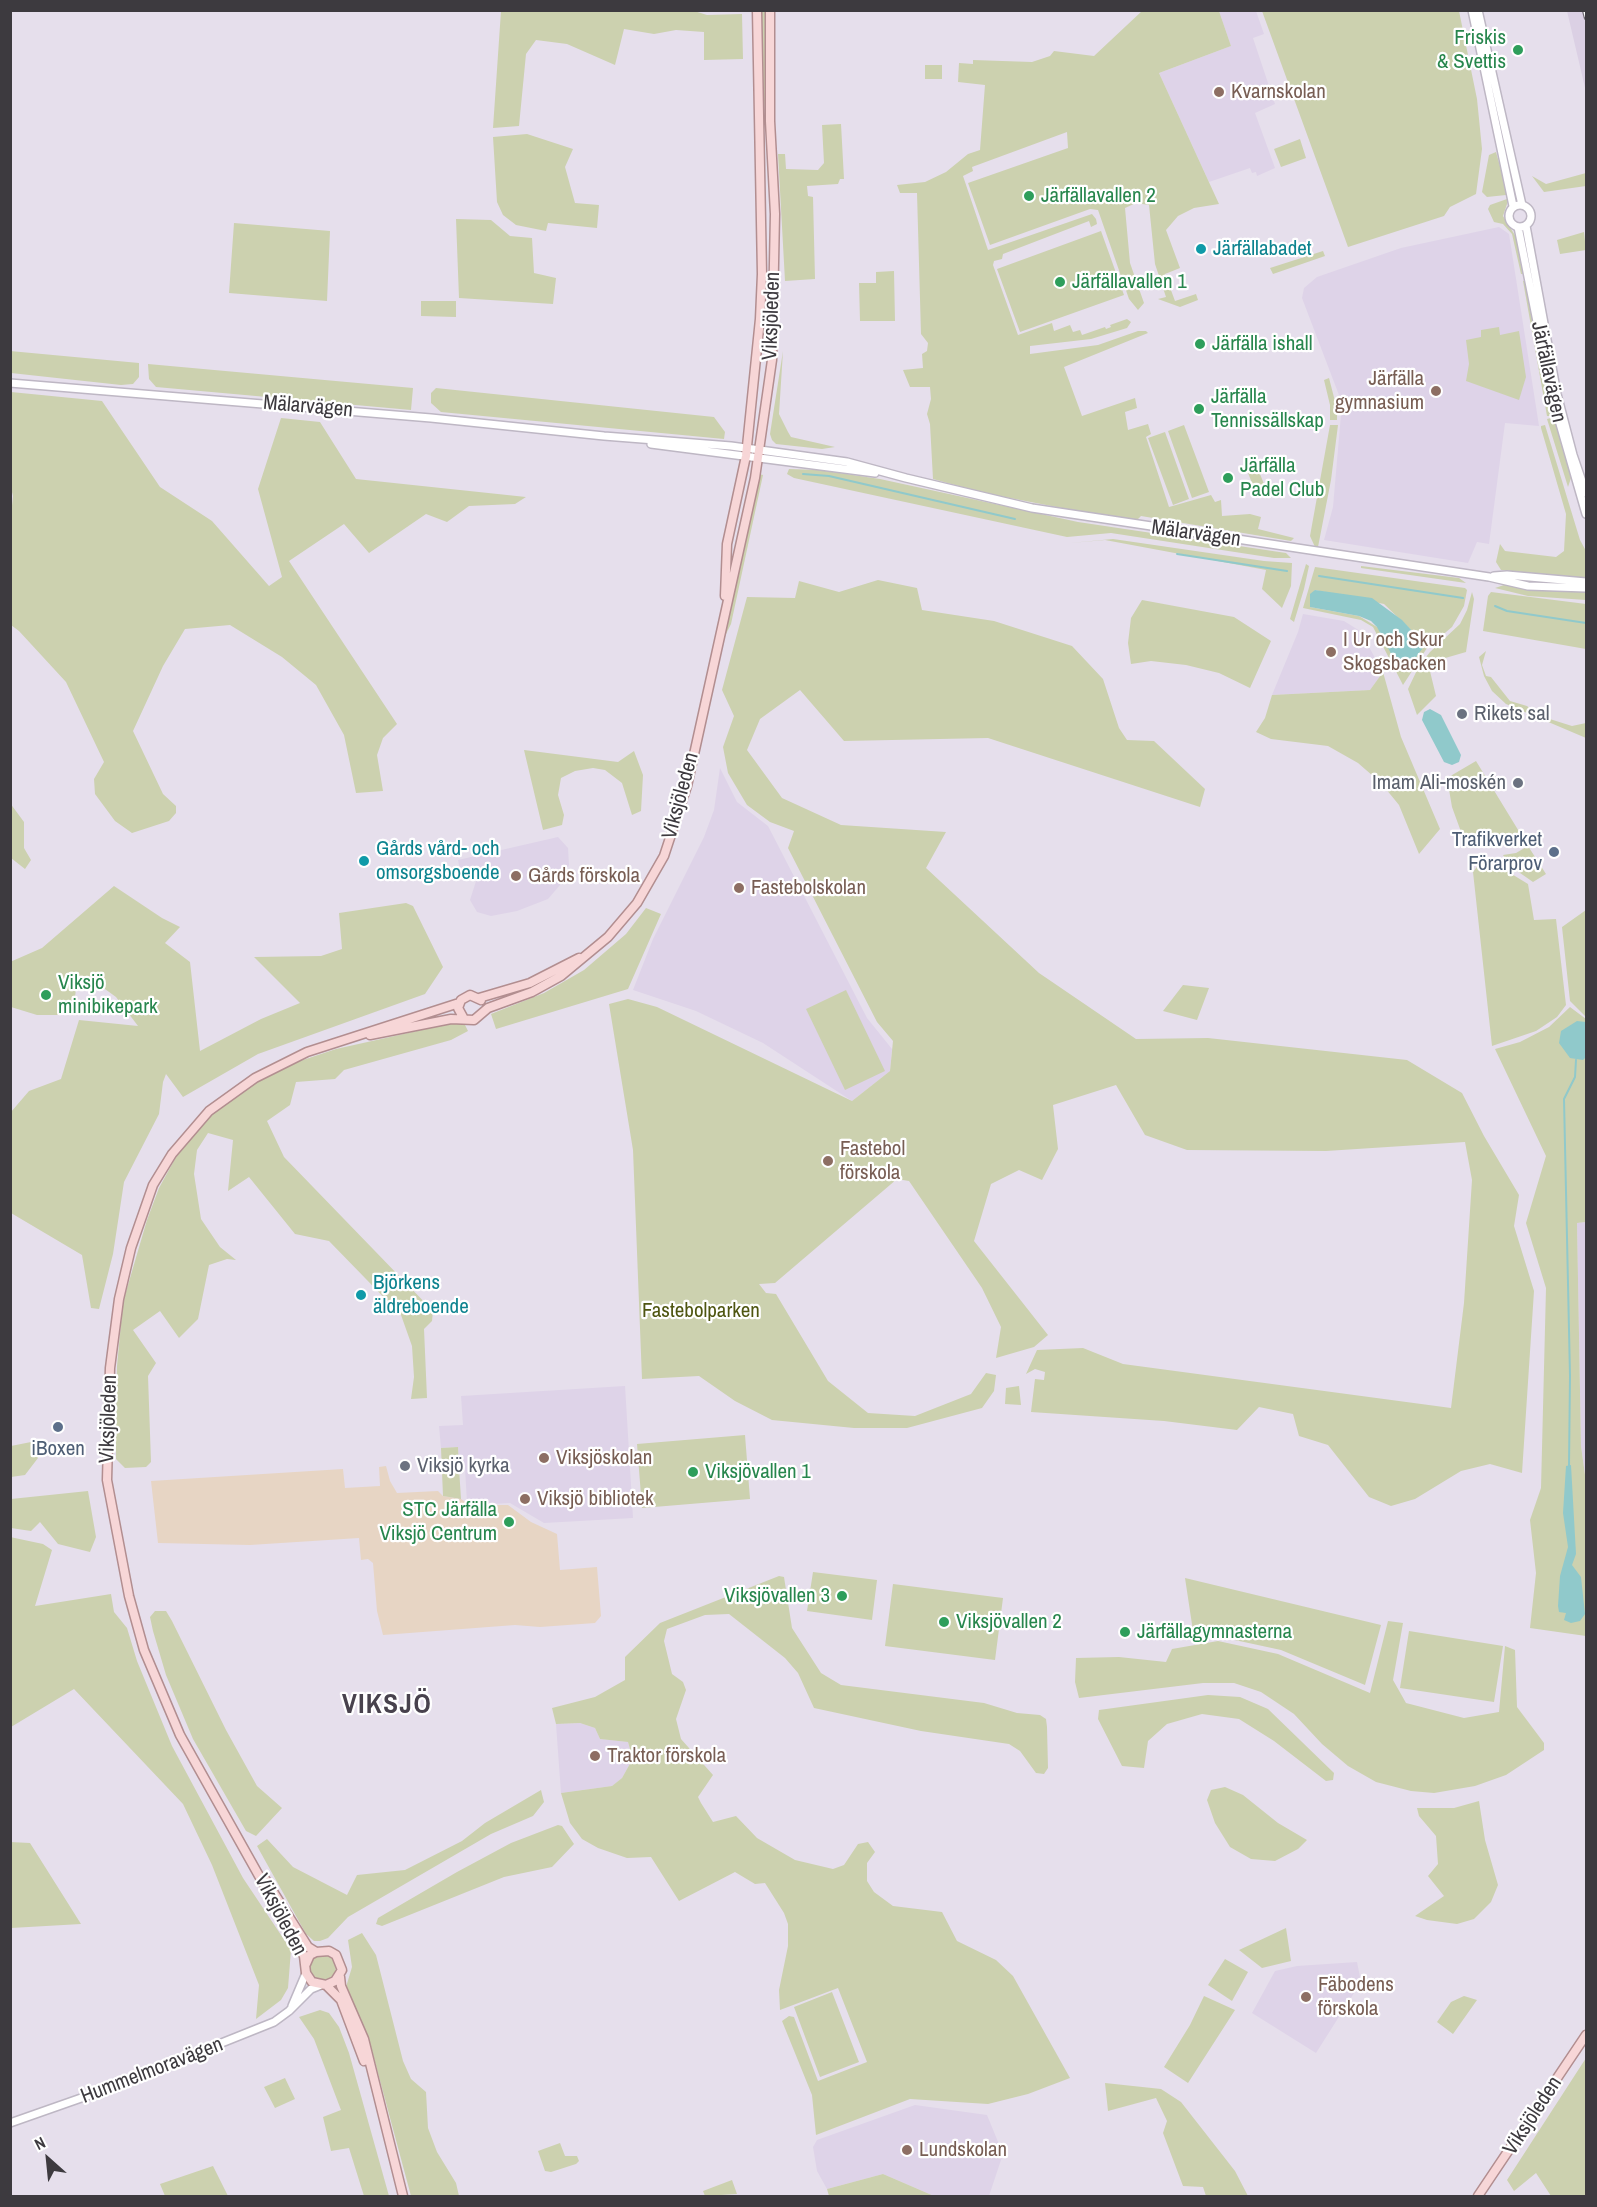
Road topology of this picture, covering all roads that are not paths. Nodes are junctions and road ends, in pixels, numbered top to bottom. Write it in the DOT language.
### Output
graph roads {
  1 [pos="757,10"];
  2 [pos="770,10"];
  3 [pos="1472,10"];
  4 [pos="1478,10"];
  5 [pos="1522,205"];
  6 [pos="1513,206"];
  7 [pos="1526,226"];
  8 [pos="1518,227"];
  9 [pos="10,382"];
  10 [pos="746,453"];
  11 [pos="759,454"];
  12 [pos="1587,493"];
  13 [pos="1587,514"];
  14 [pos="1489,577"];
  15 [pos="1587,582"];
  16 [pos="1587,588"];
  17 [pos="724,617"];
  18 [pos="590,952"];
  19 [pos="478,998"];
  20 [pos="459,1003"];
  21 [pos="481,1015"];
  22 [pos="464,1019"];
  23 [pos="335,1043"];
  24 [pos="254,1865"];
  25 [pos="316,1952"];
  26 [pos="306,1969"];
  27 [pos="340,1977"];
  28 [pos="324,1985"];
  29 [pos="289,2011"];
  30 [pos="1587,2036"];
  31 [pos="373,2081"];
  32 [pos="10,2123"];
  33 [pos="403,2196"];
  34 [pos="1478,2196"];
  1 -- 10 [label="main road, Viksjöleden"];
  2 -- 11 [label="main road, Viksjöleden"];
  3 -- 6 [label="street"];
  4 -- 5 [label="street"];
  5 -- 6 [label="street"];
  5 -- 7 [label="street"];
  6 -- 8 [label="street"];
  7 -- 8 [label="street"];
  7 -- 12 [label="street, Järfällavägen"];
  8 -- 13 [label="street, Järfällavägen"];
  9 -- 10 [label="street, Mälarvägen"];
  10 -- 11 [label="street, Mälarvägen"];
  10 -- 17 [label="main road, Viksjöleden"];
  11 -- 14 [label="street, Mälarvägen"];
  11 -- 17 [label="main road, Viksjöleden"];
  14 -- 15 [label="street, Mälarvägen"];
  14 -- 16 [label="street, Mälarvägen"];
  17 -- 18 [label="main road, Viksjöleden"];
  18 -- 19 [label="main road, Viksjöleden"];
  18 -- 21 [label="main road, Viksjöleden"];
  19 -- 20 [label="main road"];
  19 -- 21 [label="main road"];
  20 -- 22 [label="main road"];
  20 -- 23 [label="main road, Viksjöleden"];
  21 -- 22 [label="main road"];
  22 -- 23 [label="main road, Viksjöleden"];
  23 -- 24 [label="main road, Viksjöleden"];
  24 -- 25 [label="main road, Viksjöleden"];
  24 -- 26 [label="main road, Viksjöleden"];
  25 -- 26 [label="main road"];
  25 -- 27 [label="main road"];
  26 -- 28 [label="main road"];
  26 -- 29 [label="street"];
  27 -- 28 [label="main road"];
  27 -- 31 [label="main road"];
  28 -- 29 [label="street, Hummelmoravägen"];
  28 -- 31 [label="main road"];
  29 -- 32 [label="street, Hummelmoravägen"];
  30 -- 34 [label="main road, Viksjöleden"];
  31 -- 33 [label="main road"];
}
